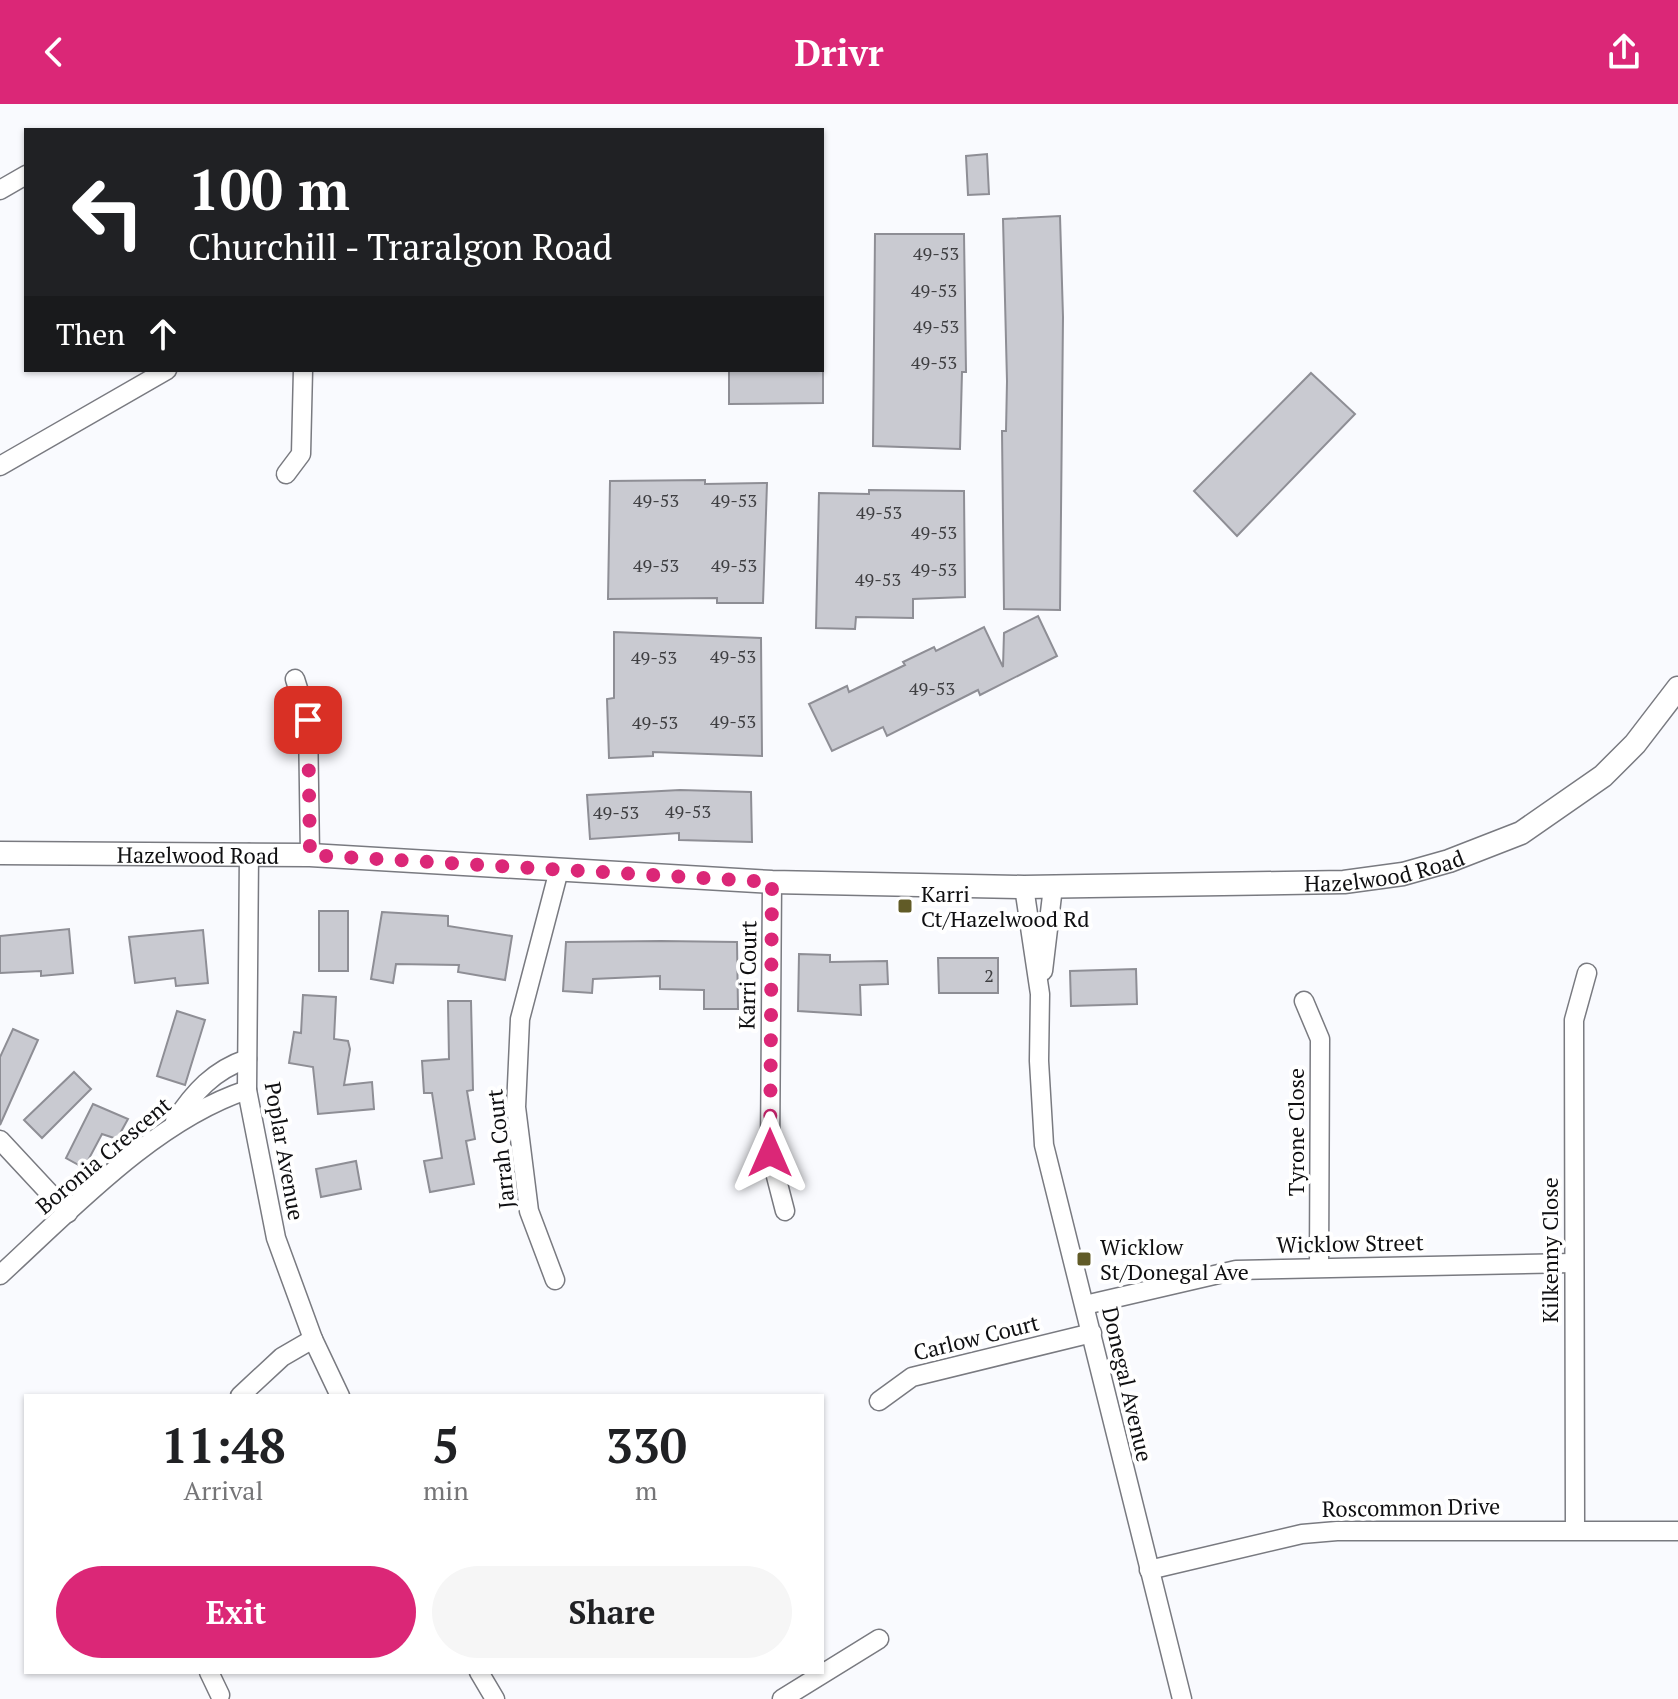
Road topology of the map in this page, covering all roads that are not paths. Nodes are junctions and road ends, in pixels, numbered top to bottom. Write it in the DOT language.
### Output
graph roads {
  1 [pos="24,176"];
  2 [pos="0,190"];
  3 [pos="164,372"];
  4 [pos="303,372"];
  5 [pos="0,466"];
  6 [pos="286,474"];
  7 [pos="295,679"];
  8 [pos="1678,688"];
  9 [pos="0,853"];
  10 [pos="249,853"];
  11 [pos="310,855"];
  12 [pos="550,869"];
  13 [pos="772,882"];
  14 [pos="1024,887"];
  15 [pos="1053,887"];
  16 [pos="1587,973"];
  17 [pos="1040,994"];
  18 [pos="1304,1001"];
  19 [pos="247,1059"];
  20 [pos="247,1090"];
  21 [pos="173,1123"];
  22 [pos="0,1140"];
  23 [pos="785,1211"];
  24 [pos="68,1213"];
  25 [pos="1573,1263"];
  26 [pos="1319,1267"];
  27 [pos="0,1275"];
  28 [pos="555,1280"];
  29 [pos="1085,1305"];
  30 [pos="1092,1333"];
  31 [pos="313,1339"];
  32 [pos="242,1394"];
  33 [pos="339,1394"];
  34 [pos="879,1401"];
  35 [pos="1575,1529"];
  36 [pos="1678,1531"];
  37 [pos="1149,1570"];
  38 [pos="879,1639"];
  39 [pos="824,1673"];
  40 [pos="210,1674"];
  41 [pos="480,1674"];
  42 [pos="822,1674"];
  43 [pos="220,1695"];
  44 [pos="495,1699"];
  45 [pos="782,1699"];
  46 [pos="1182,1699"];
  1 -- 2 [label="street"];
  3 -- 5 [label="street"];
  4 -- 6 [label="street"];
  7 -- 11 [label="street"];
  8 -- 15 [label="main road, Hazelwood Road"];
  9 -- 10 [label="main road, Hazelwood Road"];
  10 -- 11 [label="main road, Hazelwood Road"];
  10 -- 19 [label="street, Poplar Avenue"];
  11 -- 12 [label="main road, Hazelwood Road"];
  12 -- 13 [label="main road, Hazelwood Road"];
  12 -- 28 [label="street, Jarrah Court"];
  13 -- 14 [label="main road, Hazelwood Road"];
  13 -- 23 [label="street, Karri Court"];
  14 -- 15 [label="main road, Hazelwood Road"];
  14 -- 17 [label="street, Donegal Avenue"];
  15 -- 17 [label="street"];
  16 -- 25 [label="street, Kilkenny Close"];
  17 -- 29 [label="street, Donegal Avenue"];
  18 -- 26 [label="street, Tyrone Close"];
  19 -- 20 [label="street, Poplar Avenue"];
  19 -- 21 [label="street"];
  20 -- 21 [label="street, Boronia Crescent"];
  20 -- 31 [label="street, Poplar Avenue"];
  21 -- 24 [label="street, Boronia Crescent"];
  22 -- 24 [label="street"];
  24 -- 27 [label="street, Boronia Crescent"];
  25 -- 26 [label="street, Wicklow Street"];
  25 -- 35 [label="street, Kilkenny Close"];
  26 -- 29 [label="street, Wicklow Street"];
  29 -- 30 [label="street, Donegal Avenue"];
  30 -- 34 [label="street, Carlow Court"];
  30 -- 37 [label="street, Donegal Avenue"];
  31 -- 32 [label="street"];
  31 -- 33 [label="street, Poplar Avenue"];
  35 -- 36 [label="street, Roscommon Drive"];
  35 -- 37 [label="street, Roscommon Drive"];
  37 -- 46 [label="street, Donegal Avenue"];
  38 -- 39 [label="street"];
  40 -- 43 [label="street"];
  41 -- 44 [label="street"];
  42 -- 45 [label="street"];
}
